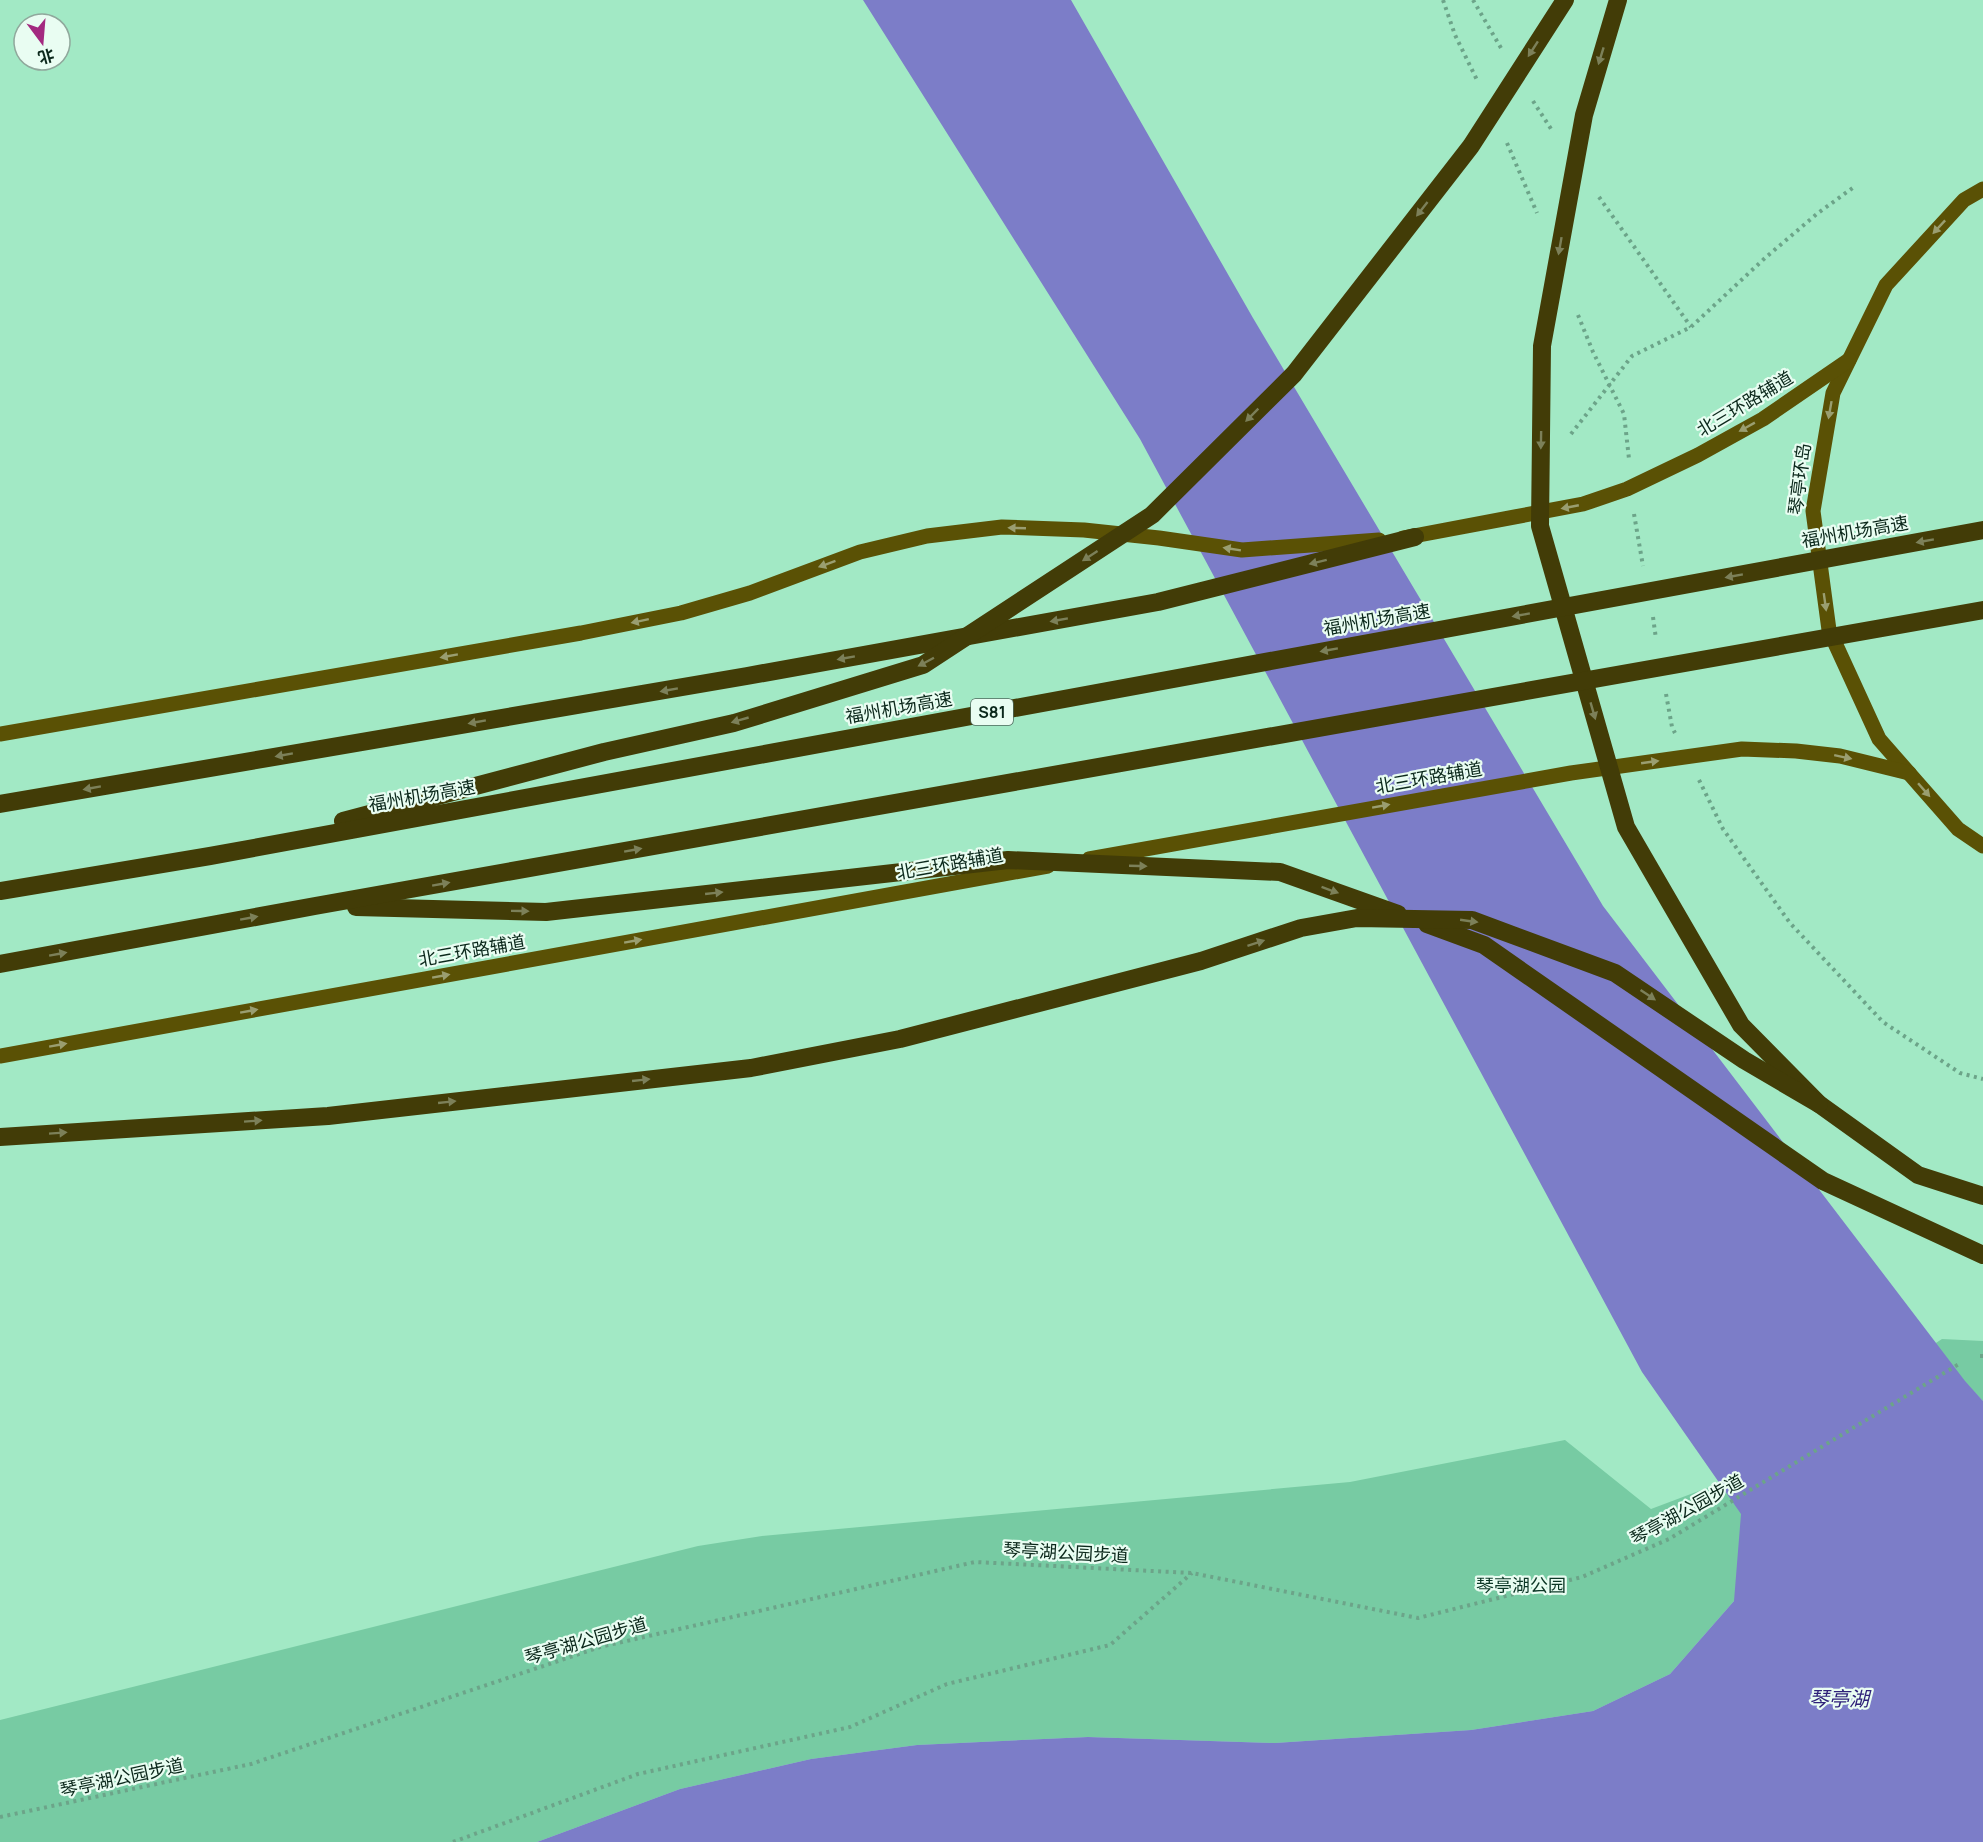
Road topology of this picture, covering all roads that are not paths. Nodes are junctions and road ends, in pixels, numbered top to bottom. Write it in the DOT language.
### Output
graph roads {
  1 [pos="1565,0"];
  2 [pos="1618,0"];
  3 [pos="1983,189"];
  4 [pos="1849,360"];
  5 [pos="1983,530"];
  6 [pos="1415,537"];
  7 [pos="1983,610"];
  8 [pos="0,734"];
  9 [pos="1909,773"];
  10 [pos="0,804"];
  11 [pos="1983,846"];
  12 [pos="210,856"];
  13 [pos="0,891"];
  14 [pos="315,906"];
  15 [pos="0,964"];
  16 [pos="0,1056"];
  17 [pos="1819,1104"];
  18 [pos="0,1137"];
  19 [pos="1983,1196"];
  20 [pos="1983,1255"];
  1 -- 12 [label="highway, one-way"];
  2 -- 17 [label="highway, one-way"];
  3 -- 4 [label="main road, 琴亭环岛, one-way"];
  4 -- 6 [label="main road, 北三环路辅道, one-way"];
  4 -- 9 [label="main road, 琴亭环岛, one-way"];
  5 -- 12 [label="highway, 福州机场高速 / S81, one-way"];
  6 -- 8 [label="main road, 北三环路辅道, one-way"];
  6 -- 10 [label="highway, one-way"];
  14 -- 7 [label="highway, one-way"];
  9 -- 11 [label="main road, 琴亭环岛, one-way"];
  16 -- 9 [label="main road, 北三环路辅道, one-way"];
  12 -- 13 [label="highway, 福州机场高速 / S81"];
  15 -- 14 [label="highway, one-way"];
  14 -- 20 [label="highway, one-way"];
  18 -- 17 [label="highway, one-way"];
  17 -- 19 [label="highway"];
}
